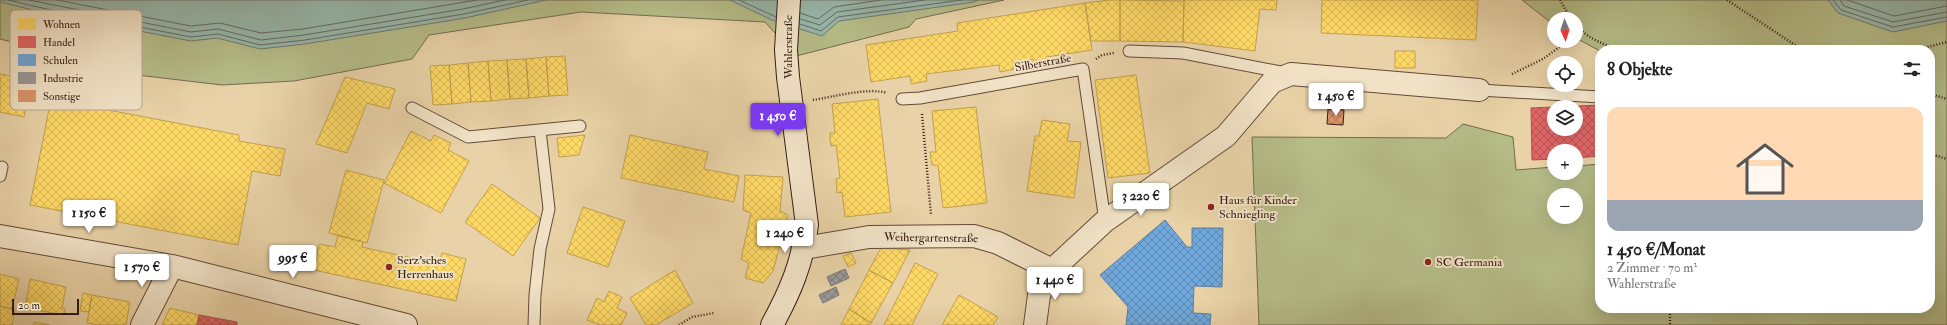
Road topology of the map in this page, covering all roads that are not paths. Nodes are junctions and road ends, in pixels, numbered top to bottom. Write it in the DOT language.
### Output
graph roads {
  1 [pos="789,0"];
  2 [pos="1129,51"];
  3 [pos="1291,74"];
  4 [pos="1479,90"];
  5 [pos="1595,97"];
  6 [pos="902,99"];
  7 [pos="412,108"];
  8 [pos="580,126"];
  9 [pos="540,130"];
  10 [pos="1105,221"];
  11 [pos="0,236"];
  12 [pos="804,248"];
  13 [pos="172,266"];
  14 [pos="1052,270"];
  15 [pos="142,325"];
  16 [pos="406,325"];
  17 [pos="534,325"];
  18 [pos="772,325"];
  19 [pos="1035,325"];
  1 -- 12 [label="street, Wahlerstraße"];
  2 -- 3 [label="lane"];
  3 -- 4 [label="street"];
  3 -- 10 [label="street"];
  4 -- 5 [label="lane"];
  6 -- 10 [label="lane, Silberstraße"];
  7 -- 9 [label="lane"];
  8 -- 9 [label="lane"];
  9 -- 17 [label="lane"];
  10 -- 14 [label="street"];
  11 -- 13 [label="street"];
  12 -- 14 [label="street, Weihergartenstraße"];
  12 -- 18 [label="street, Wahlerstraße"];
  13 -- 15 [label="street"];
  13 -- 16 [label="street"];
  14 -- 19 [label="street"];
}
